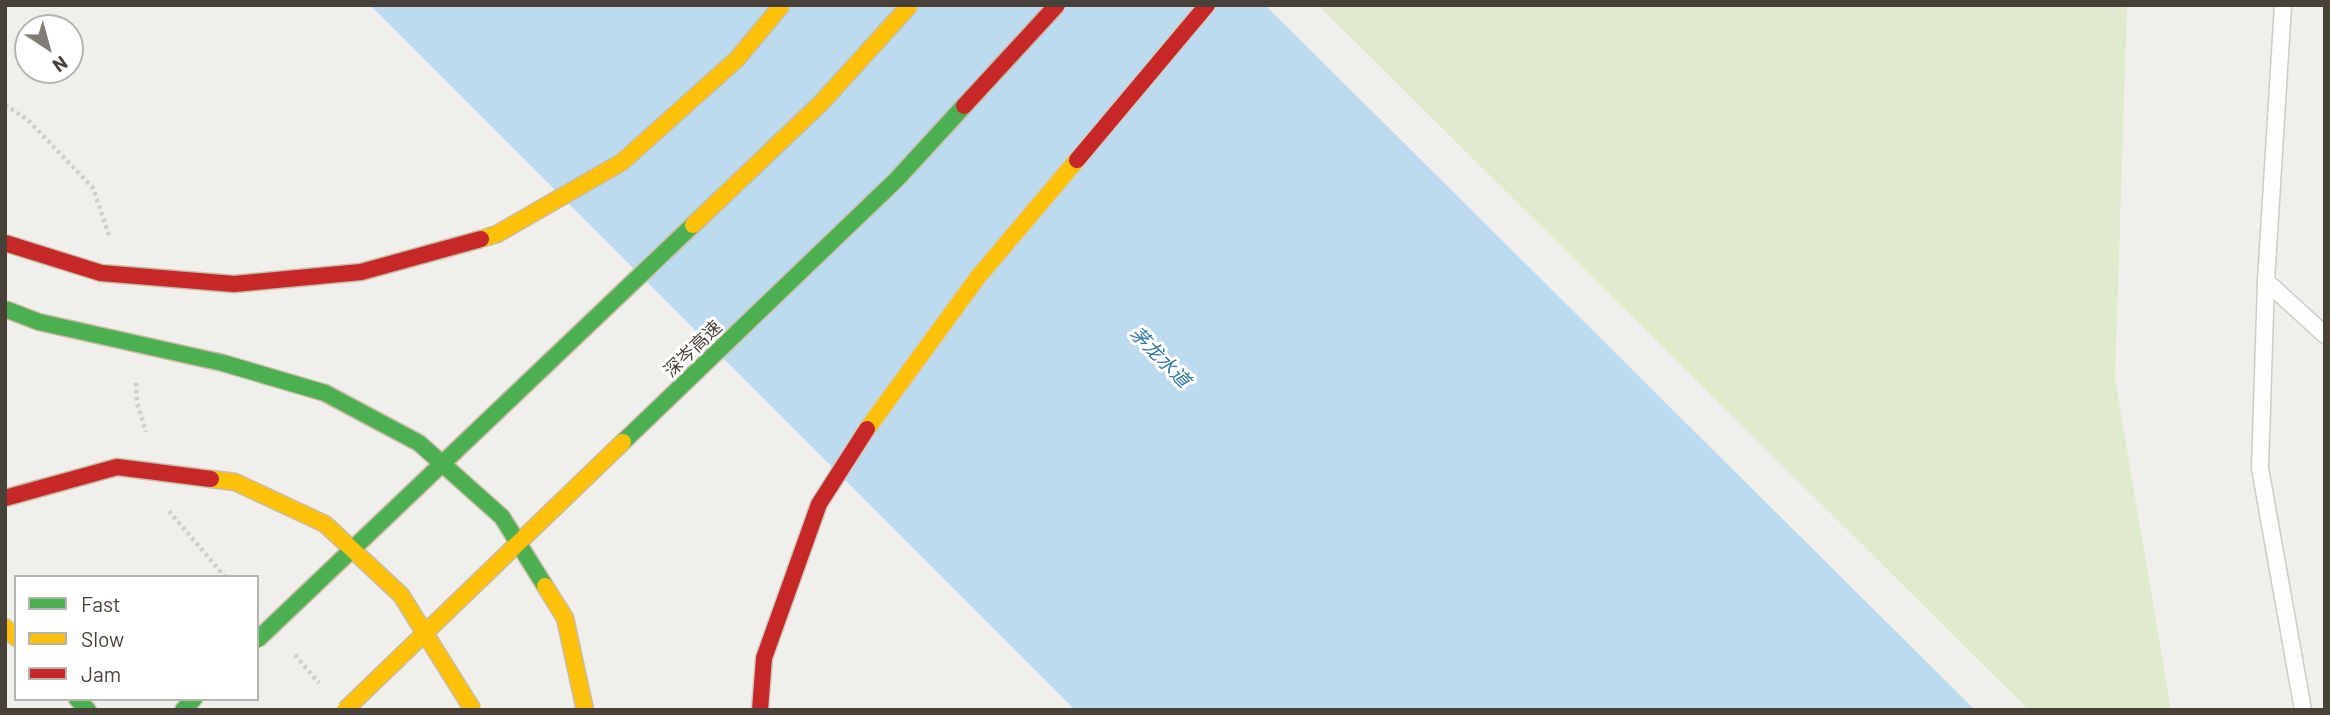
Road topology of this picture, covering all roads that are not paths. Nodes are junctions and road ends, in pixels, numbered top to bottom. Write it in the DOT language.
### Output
graph roads {
  1 [pos="782,5"];
  2 [pos="910,5"];
  3 [pos="1057,5"];
  4 [pos="1207,5"];
  5 [pos="2283,5"];
  6 [pos="5,243"];
  7 [pos="2266,281"];
  8 [pos="5,309"];
  9 [pos="2325,335"];
  10 [pos="5,498"];
  11 [pos="259,638"];
  12 [pos="345,710"];
  13 [pos="473,710"];
  14 [pos="586,710"];
  15 [pos="760,710"];
  16 [pos="2303,710"];
  1 -- 6 [label="main road, bridge"];
  2 -- 11 [label="main road, bridge"];
  3 -- 12 [label="main road, 深岑高速, bridge"];
  4 -- 15 [label="main road"];
  5 -- 7 [label="lane"];
  7 -- 9 [label="lane"];
  7 -- 16 [label="lane"];
  8 -- 14 [label="main road, bridge"];
  10 -- 13 [label="main road, bridge"];
}
